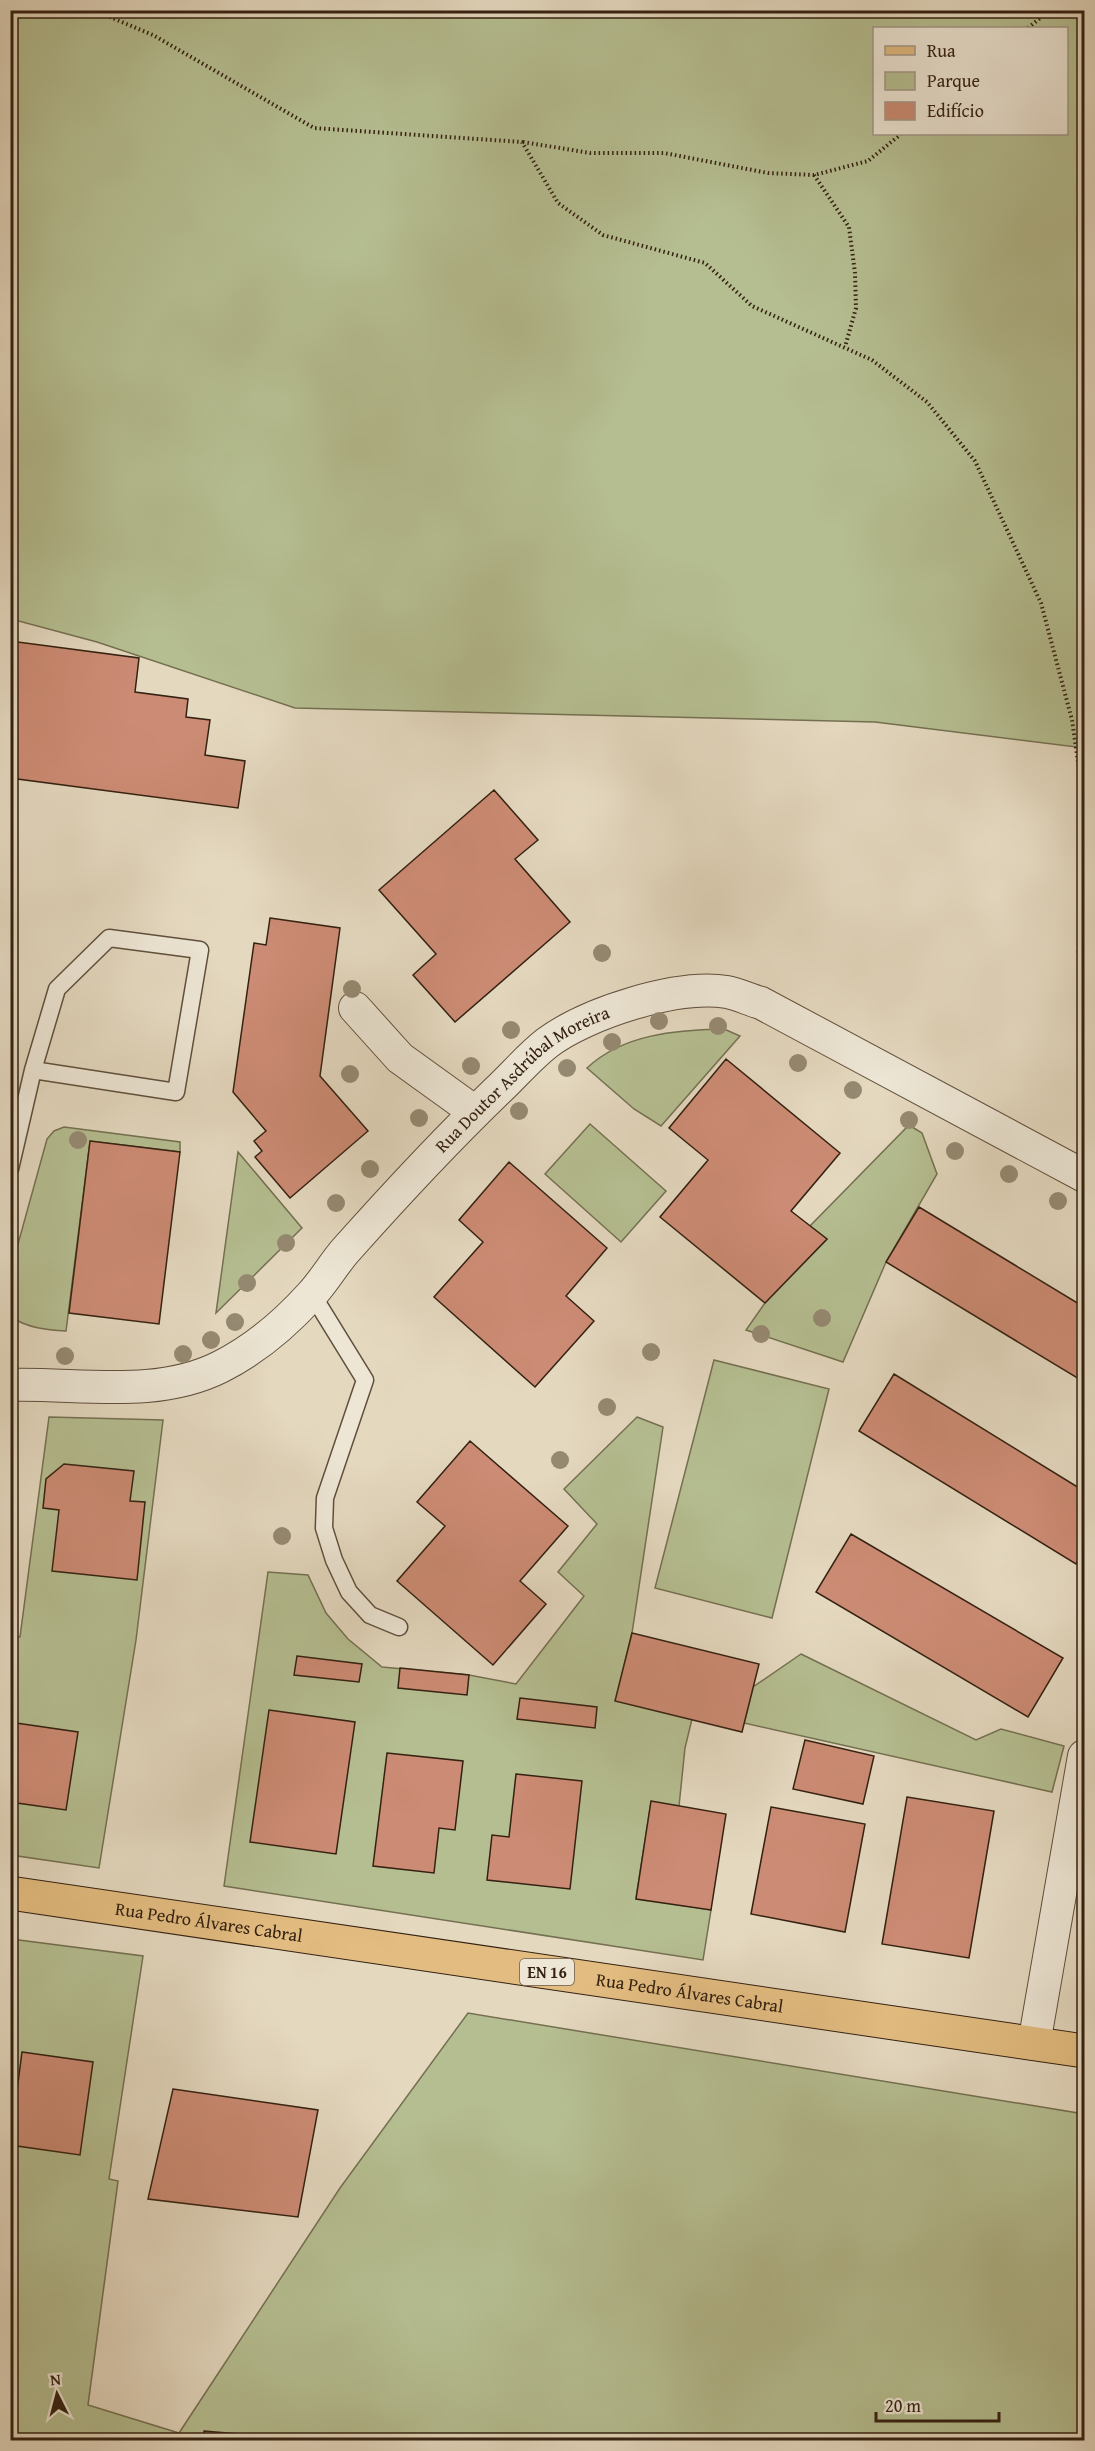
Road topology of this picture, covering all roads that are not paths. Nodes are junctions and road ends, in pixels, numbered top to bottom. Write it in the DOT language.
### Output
graph roads {
  1 [pos="355,1008"];
  2 [pos="33,1070"];
  3 [pos="475,1112"];
  4 [pos="10,1169"];
  5 [pos="1084,1176"];
  6 [pos="312,1294"];
  7 [pos="10,1385"];
  8 [pos="399,1627"];
  9 [pos="1084,1756"];
  10 [pos="10,1893"];
  11 [pos="1034,2044"];
  12 [pos="1084,2051"];
  1 -- 3 [label="street"];
  2 -- 2 [label="lane"];
  2 -- 4 [label="lane"];
  3 -- 5 [label="street, Rua Doutor Asdrúbal Moreira"];
  3 -- 6 [label="street, Rua Doutor Asdrúbal Moreira"];
  6 -- 7 [label="street, Rua Doutor Asdrúbal Moreira"];
  6 -- 8 [label="lane"];
  9 -- 11 [label="street"];
  10 -- 11 [label="main road, Rua Pedro Álvares Cabral / EN 16"];
  11 -- 12 [label="main road, Rua Pedro Álvares Cabral / EN 16"];
}
